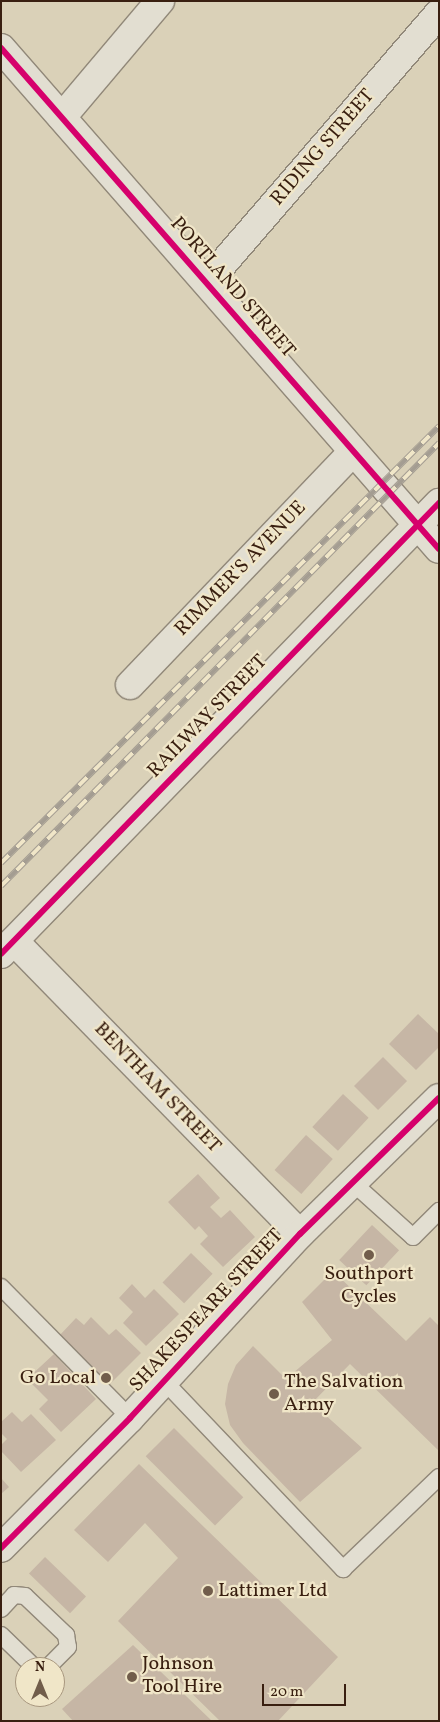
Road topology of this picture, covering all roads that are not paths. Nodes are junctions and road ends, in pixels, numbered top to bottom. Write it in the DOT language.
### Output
graph roads {
  1 [pos="160,1"];
  2 [pos="439,13"];
  3 [pos="1,48"];
  4 [pos="62,117"];
  5 [pos="207,282"];
  6 [pos="353,452"];
  7 [pos="439,503"];
  8 [pos="417,525"];
  9 [pos="439,548"];
  10 [pos="130,685"];
  11 [pos="7,948"];
  12 [pos="439,1098"];
  13 [pos="352,1182"];
  14 [pos="439,1211"];
  15 [pos="300,1234"];
  16 [pos="1,1287"];
  17 [pos="164,1381"];
  18 [pos="130,1418"];
  19 [pos="439,1476"];
  20 [pos="1,1548"];
  21 [pos="1,1609"];
  22 [pos="1,1635"];
  23 [pos="24,1657"];
  24 [pos="58,1657"];
  1 -- 4 [label="street"];
  2 -- 5 [label="street, RIDING STREET"];
  3 -- 4 [label="street, PORTLAND STREET"];
  4 -- 5 [label="street, PORTLAND STREET"];
  5 -- 6 [label="street, PORTLAND STREET"];
  6 -- 8 [label="street, PORTLAND STREET"];
  6 -- 10 [label="street, RIMMER'S AVENUE"];
  7 -- 8 [label="street, RAILWAY STREET"];
  8 -- 9 [label="street, PORTLAND STREET"];
  8 -- 11 [label="street, RAILWAY STREET"];
  11 -- 15 [label="street, BENTHAM STREET"];
  12 -- 13 [label="street, SHAKESPEARE STREET"];
  13 -- 14 [label="lane"];
  13 -- 15 [label="street, SHAKESPEARE STREET"];
  15 -- 17 [label="street, SHAKESPEARE STREET"];
  16 -- 18 [label="lane"];
  17 -- 18 [label="street, SHAKESPEARE STREET"];
  17 -- 19 [label="lane"];
  18 -- 20 [label="street, SHAKESPEARE STREET"];
  21 -- 24 [label="lane"];
  22 -- 23 [label="lane"];
}
